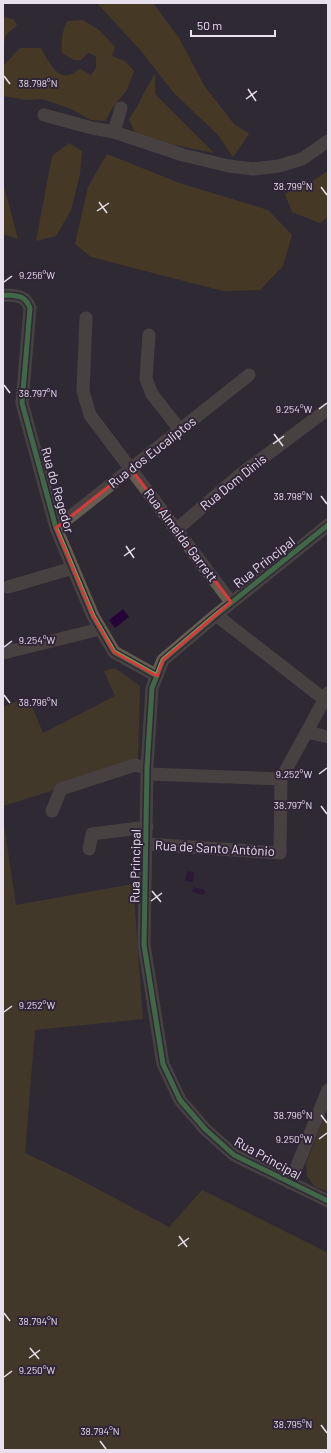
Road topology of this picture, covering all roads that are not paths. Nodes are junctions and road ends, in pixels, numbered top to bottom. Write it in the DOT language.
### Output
graph roads {
  1 [pos="121,108"];
  2 [pos="44,115"];
  3 [pos="114,132"];
  4 [pos="328,141"];
  5 [pos="3,295"];
  6 [pos="86,318"];
  7 [pos="150,335"];
  8 [pos="249,375"];
  9 [pos="328,409"];
  10 [pos="180,430"];
  11 [pos="131,469"];
  12 [pos="328,525"];
  13 [pos="56,528"];
  14 [pos="177,529"];
  15 [pos="73,568"];
  16 [pos="8,587"];
  17 [pos="231,602"];
  18 [pos="216,615"];
  19 [pos="100,629"];
  20 [pos="3,653"];
  21 [pos="157,676"];
  22 [pos="326,696"];
  23 [pos="308,732"];
  24 [pos="328,737"];
  25 [pos="148,771"];
  26 [pos="281,779"];
  27 [pos="52,811"];
  28 [pos="147,828"];
  29 [pos="146,844"];
  30 [pos="90,849"];
  31 [pos="328,1090"];
  32 [pos="290,1183"];
  33 [pos="328,1201"];
  1 -- 3 [label="street"];
  2 -- 3 [label="street"];
  3 -- 4 [label="street"];
  5 -- 13 [label="street, Rua do Regedor"];
  6 -- 11 [label="street, Rua Almeida Garrett"];
  7 -- 10 [label="street"];
  8 -- 10 [label="street, Rua dos Eucaliptos"];
  9 -- 14 [label="street, Rua Dom Dinis"];
  10 -- 11 [label="street, Rua dos Eucaliptos"];
  11 -- 13 [label="street, Rua dos Eucaliptos"];
  11 -- 14 [label="street, Rua Almeida Garrett"];
  12 -- 17 [label="street, Rua Principal"];
  13 -- 15 [label="street, Rua do Regedor"];
  14 -- 17 [label="street, Rua Almeida Garrett"];
  15 -- 16 [label="street"];
  15 -- 19 [label="street, Rua do Regedor"];
  17 -- 18 [label="street, Rua Principal"];
  18 -- 21 [label="street, Rua Principal"];
  18 -- 22 [label="street"];
  19 -- 20 [label="street"];
  19 -- 21 [label="street, Rua do Regedor"];
  21 -- 25 [label="street, Rua Principal"];
  22 -- 23 [label="street, Rua de Santo António"];
  23 -- 24 [label="street"];
  23 -- 26 [label="street, Rua de Santo António"];
  25 -- 26 [label="street"];
  25 -- 27 [label="street"];
  25 -- 28 [label="street, Rua Principal"];
  26 -- 29 [label="street, Rua de Santo António"];
  28 -- 29 [label="street, Rua Principal"];
  28 -- 30 [label="street"];
  29 -- 32 [label="street, Rua Principal"];
  31 -- 32 [label="street"];
  32 -- 33 [label="street, Rua Principal"];
}
